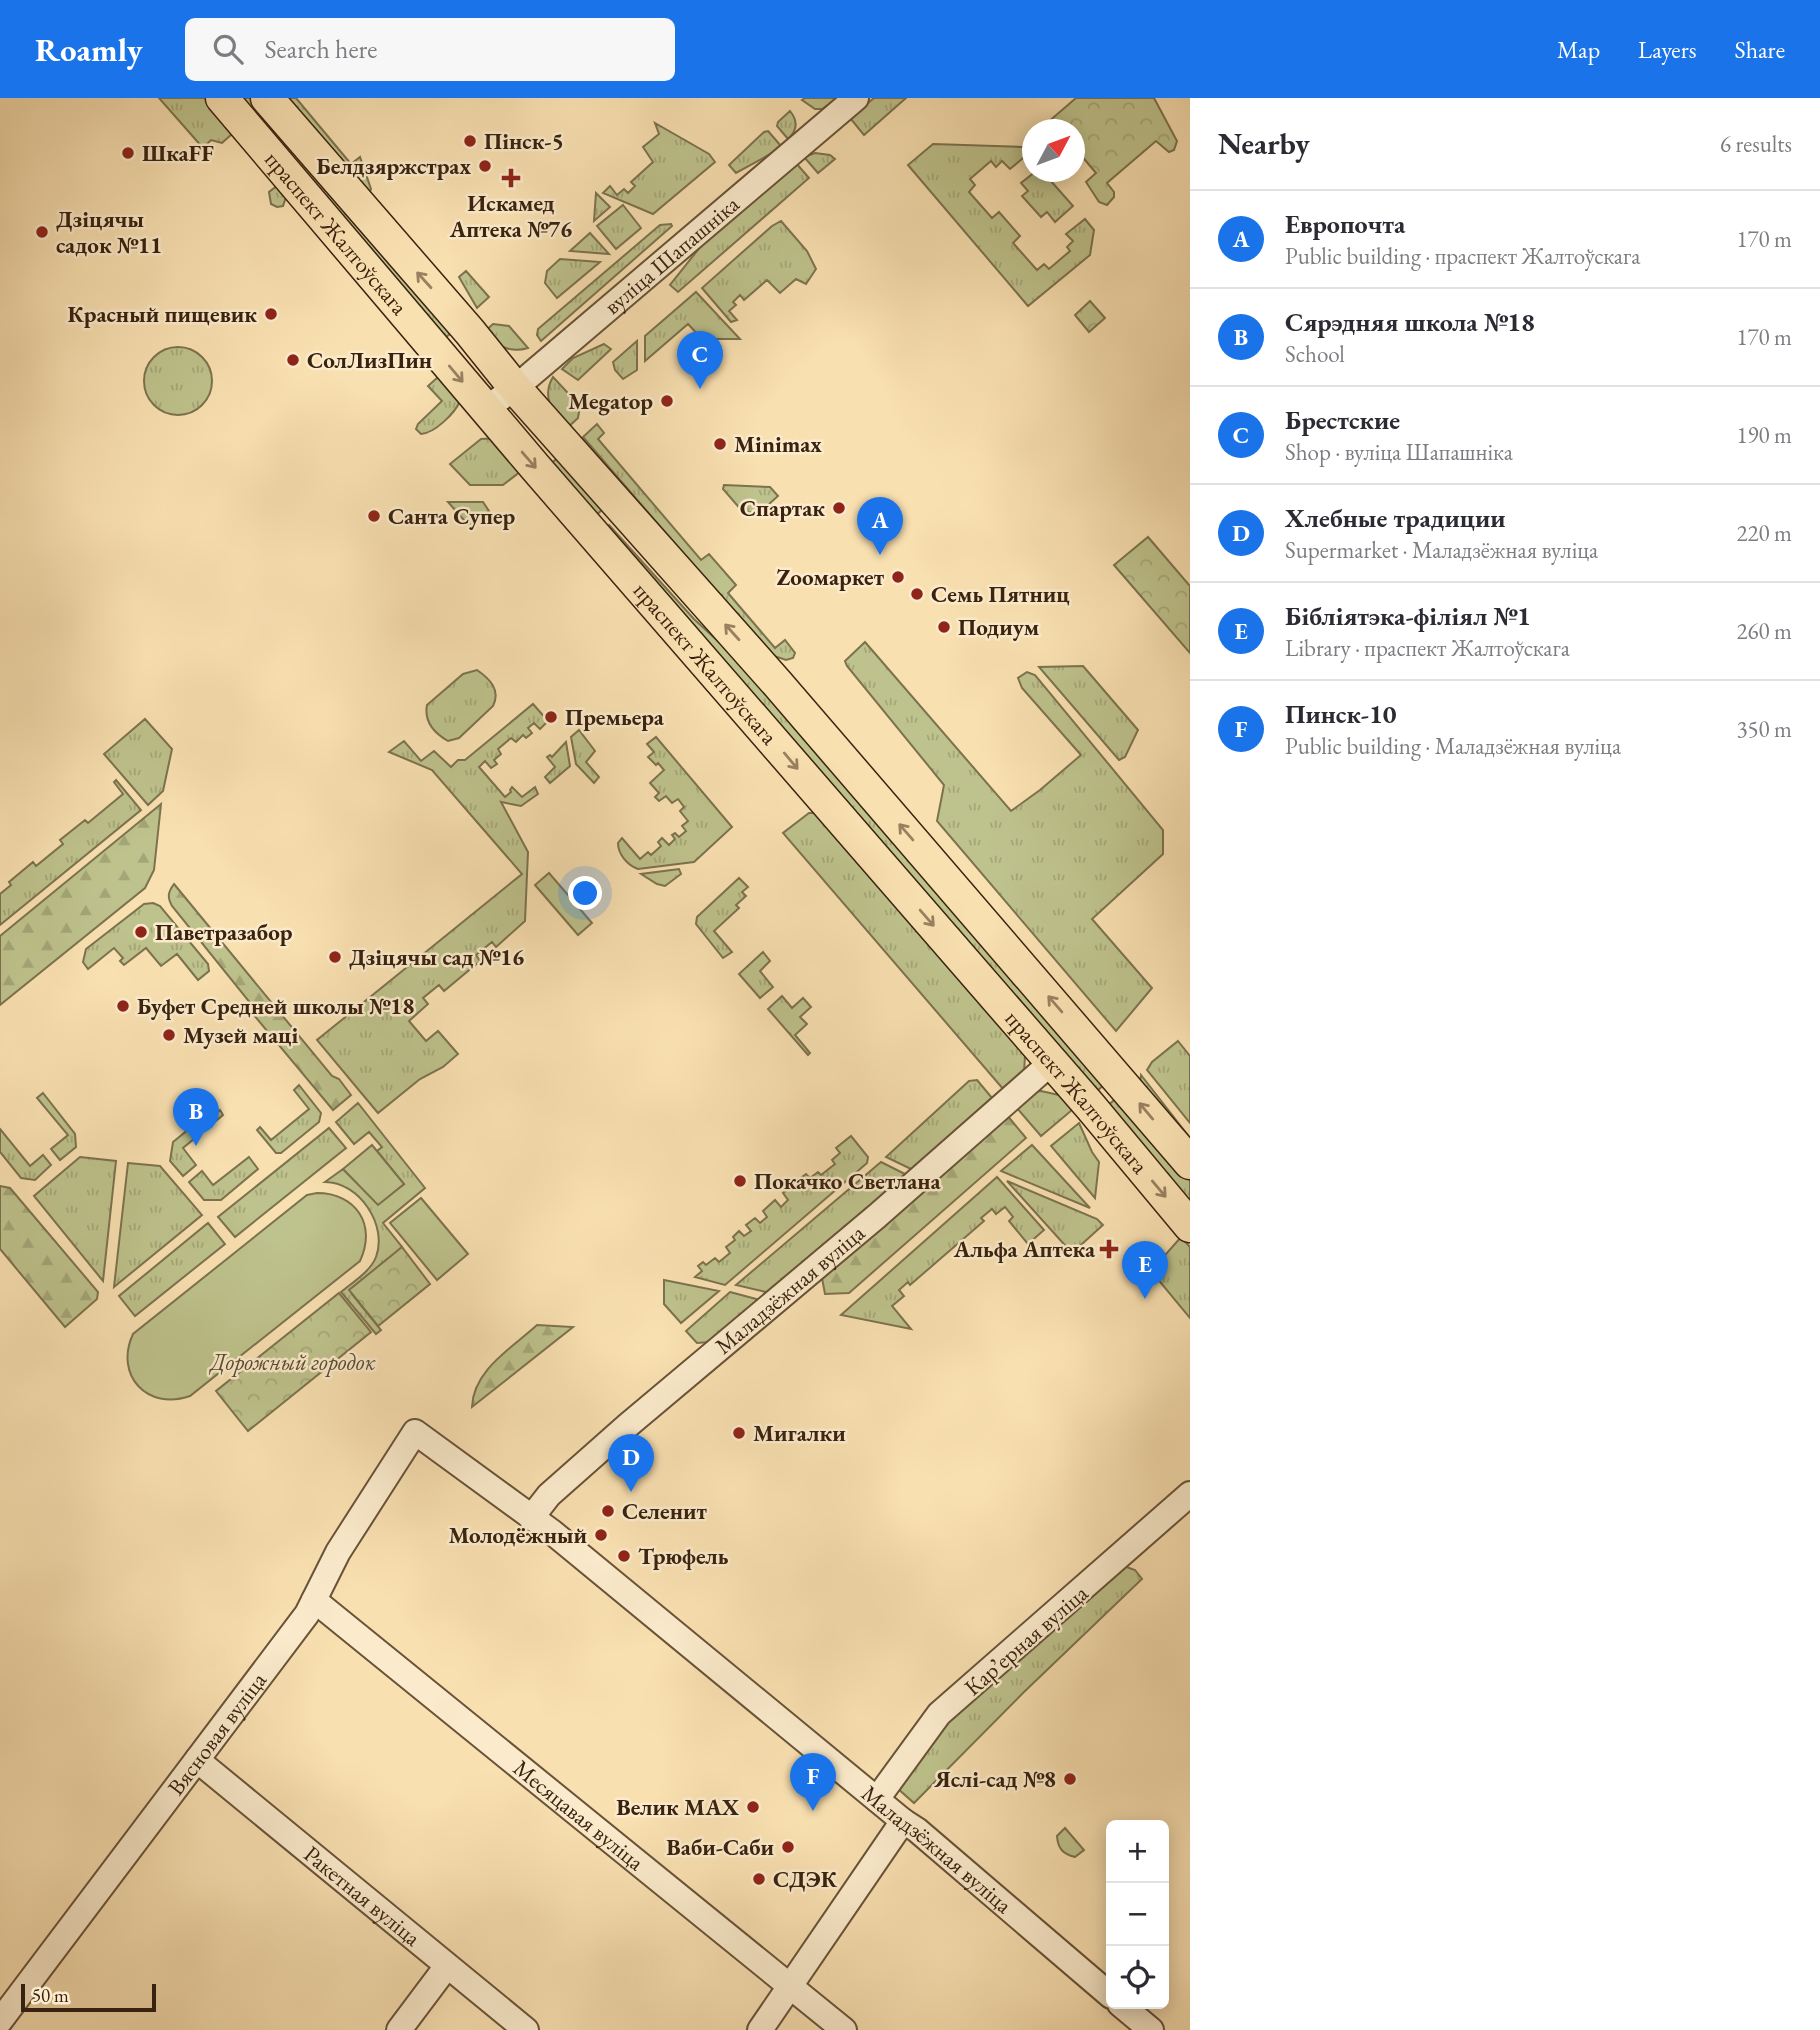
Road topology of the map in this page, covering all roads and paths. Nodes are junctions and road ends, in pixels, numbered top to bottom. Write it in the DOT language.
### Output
graph roads {
  1 [pos="222,98"];
  2 [pos="267,98"];
  3 [pos="856,98"];
  4 [pos="515,388"];
  5 [pos="485,409"];
  6 [pos="640,528"];
  7 [pos="596,537"];
  8 [pos="1052,1062"];
  9 [pos="1190,1163"];
  10 [pos="1190,1226"];
  11 [pos="415,1432"];
  12 [pos="1190,1494"];
  13 [pos="531,1518"];
  14 [pos="314,1600"];
  15 [pos="197,1760"];
  16 [pos="877,1799"];
  17 [pos="903,1821"];
  18 [pos="447,1966"];
  19 [pos="790,1986"];
  20 [pos="1106,1992"];
  21 [pos="1126,2009"];
  22 [pos="0,2021"];
  23 [pos="399,2030"];
  24 [pos="526,2030"];
  25 [pos="760,2030"];
  26 [pos="844,2030"];
  27 [pos="1151,2030"];
  1 -- 5 [label="main road, праспект Жалтоўскага, one-way"];
  4 -- 2 [label="main road, праспект Жалтоўскага, one-way"];
  3 -- 4 [label="street, вуліца Шапашніка"];
  4 -- 5 [label="street, вуліца Шапашніка"];
  4 -- 6 [label="main road, праспект Жалтоўскага"];
  5 -- 7 [label="main road, праспект Жалтоўскага, one-way"];
  6 -- 7 [label="main road"];
  9 -- 6 [label="main road, праспект Жалтоўскага, one-way"];
  7 -- 8 [label="main road, праспект Жалтоўскага, one-way"];
  8 -- 10 [label="main road, праспект Жалтоўскага, one-way"];
  8 -- 13 [label="street, Маладзёжная вуліца"];
  11 -- 13 [label="street, Маладзёжная вуліца"];
  11 -- 14 [label="street, Вясновая вуліца"];
  12 -- 16 [label="street, Карʼерная вуліца"];
  13 -- 16 [label="street, Маладзёжная вуліца"];
  14 -- 15 [label="street, Вясновая вуліца"];
  14 -- 19 [label="street, Месяцавая вуліца"];
  15 -- 18 [label="street, Ракетная вуліца"];
  15 -- 22 [label="street, Вясновая вуліца"];
  16 -- 17 [label="street, Маладзёжная вуліца"];
  17 -- 19 [label="street"];
  17 -- 20 [label="street, Маладзёжная вуліца"];
  18 -- 23 [label="street"];
  18 -- 24 [label="street, Ракетная вуліца"];
  19 -- 25 [label="street"];
  19 -- 26 [label="street, Месяцавая вуліца"];
  21 -- 27 [label="street"];
}
